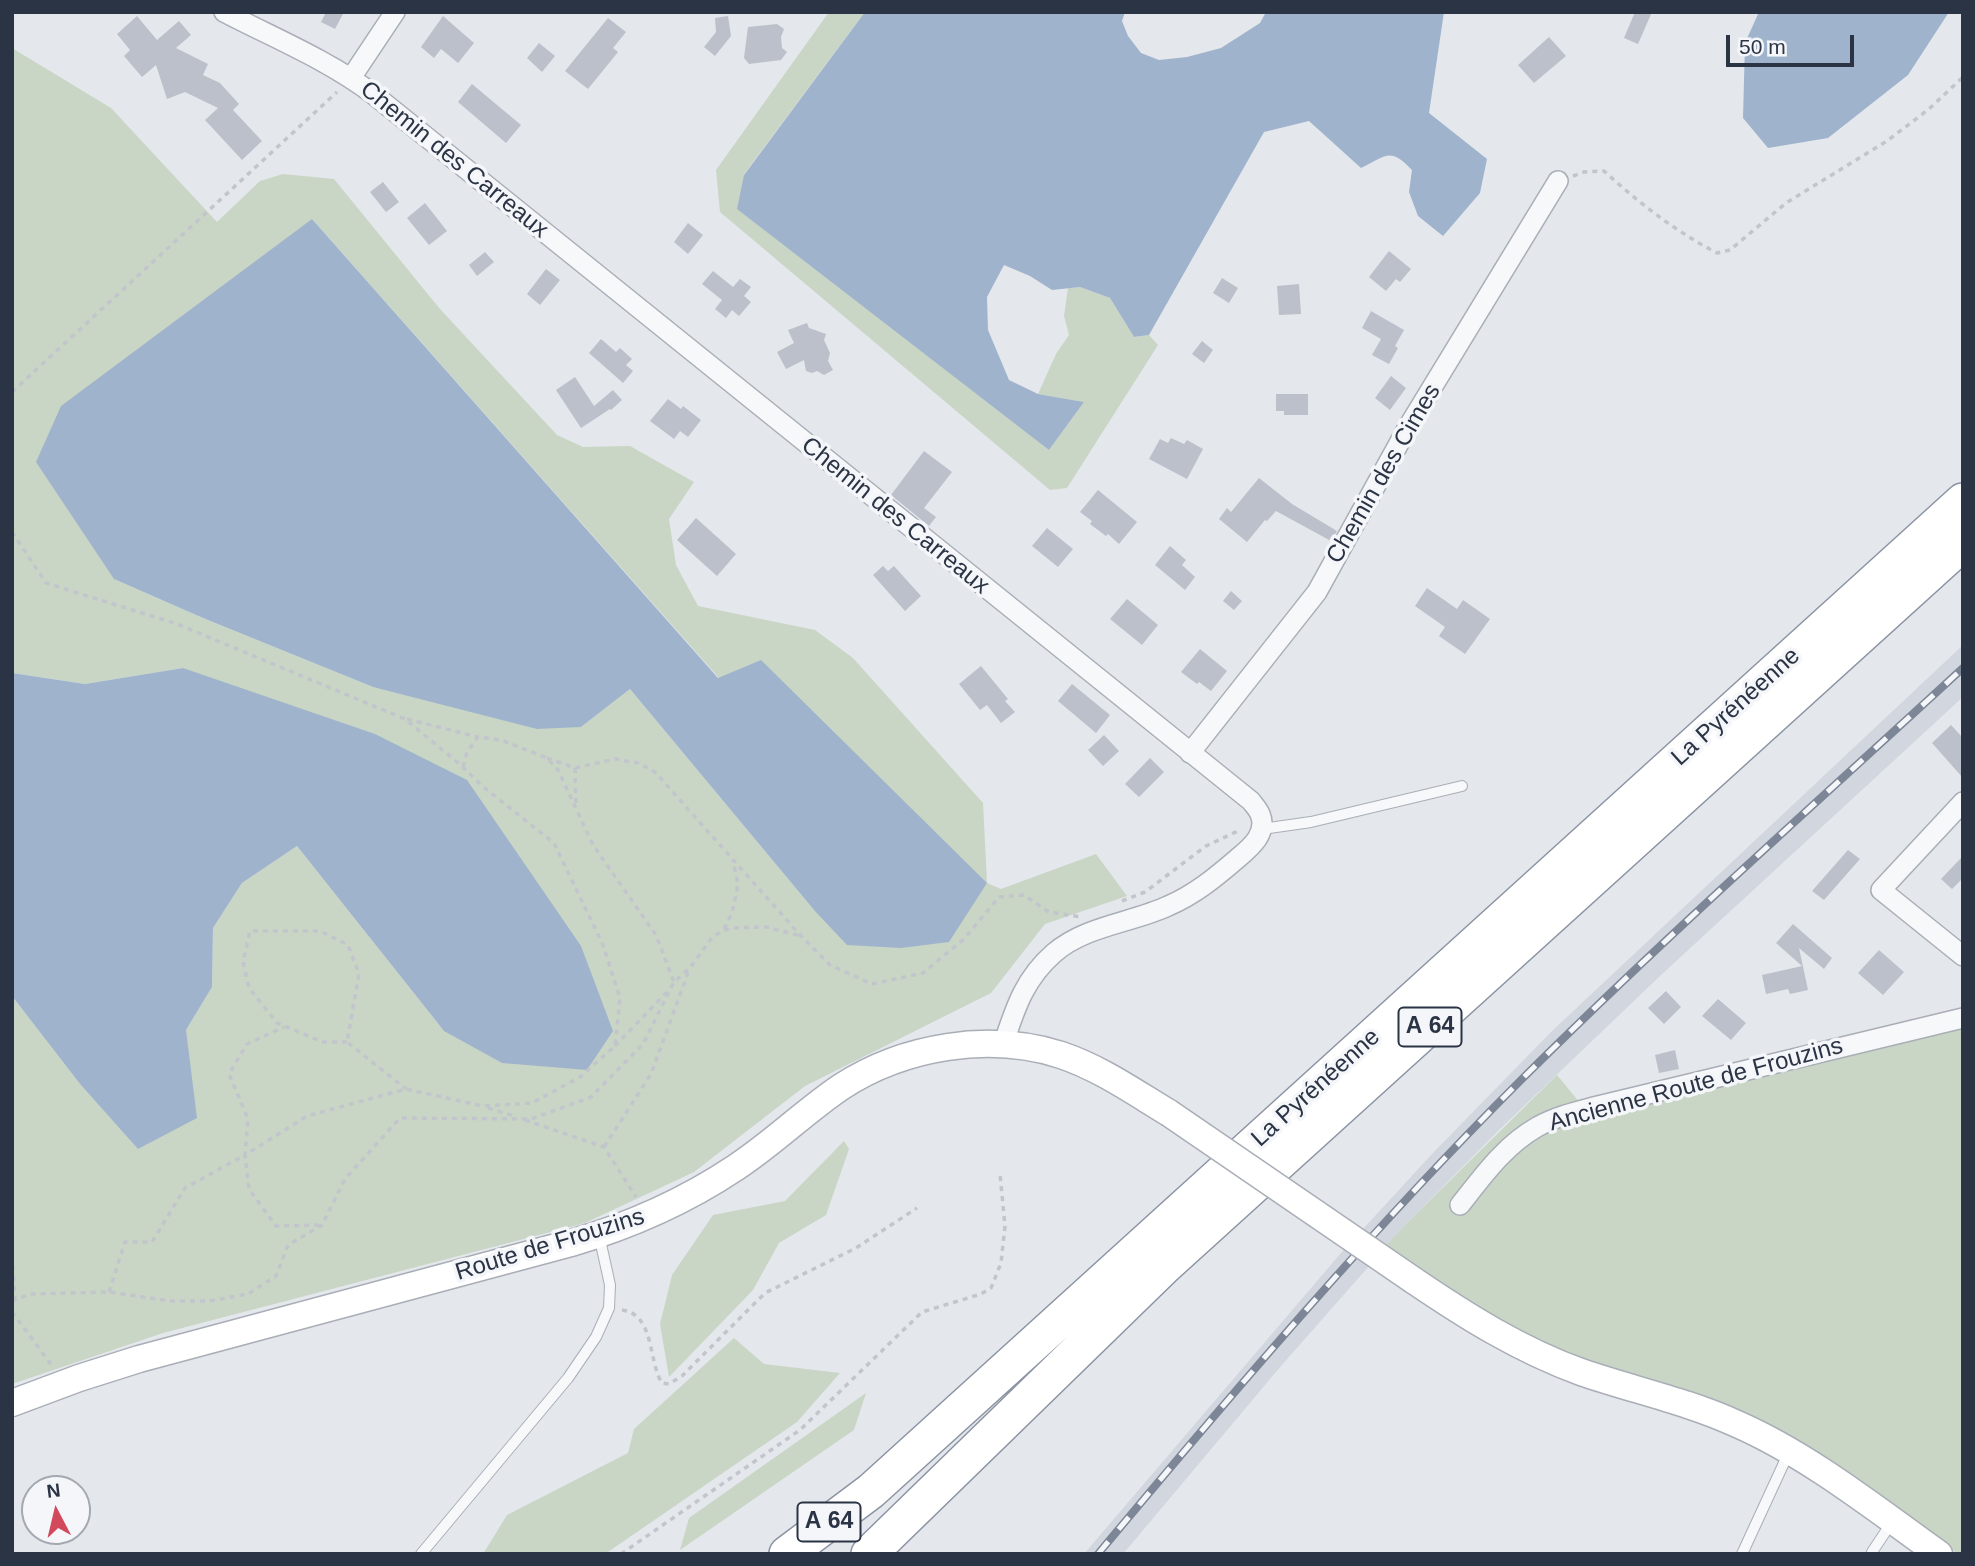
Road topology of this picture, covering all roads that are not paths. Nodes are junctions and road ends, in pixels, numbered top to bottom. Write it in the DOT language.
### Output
graph roads {
  1 [pos="224,12"];
  2 [pos="395,12"];
  3 [pos="352,78"];
  4 [pos="1558,181"];
  5 [pos="1963,500"];
  6 [pos="1963,543"];
  7 [pos="1189,753"];
  8 [pos="1462,786"];
  9 [pos="1963,802"];
  10 [pos="1253,829"];
  11 [pos="1963,956"];
  12 [pos="1963,1018"];
  13 [pos="1003,1045"];
  14 [pos="1460,1205"];
  15 [pos="599,1234"];
  16 [pos="12,1403"];
  17 [pos="1789,1452"];
  18 [pos="1893,1521"];
  19 [pos="421,1554"];
  20 [pos="787,1554"];
  21 [pos="869,1554"];
  22 [pos="1741,1554"];
  23 [pos="1873,1554"];
  24 [pos="1938,1554"];
  1 -- 3 [label="street, Chemin des Carreaux"];
  2 -- 3 [label="street"];
  3 -- 7 [label="street, Chemin des Carreaux"];
  4 -- 7 [label="street, Chemin des Cimes"];
  5 -- 20 [label="highway, La Pyrénéenne / A 64"];
  6 -- 21 [label="highway, La Pyrénéenne / A 64"];
  7 -- 10 [label="street, Chemin des Carreaux"];
  8 -- 10 [label="lane"];
  9 -- 11 [label="street"];
  10 -- 13 [label="street"];
  12 -- 14 [label="street, Ancienne Route de Frouzins"];
  13 -- 15 [label="main road, Route de Frouzins"];
  13 -- 17 [label="main road, Route de Frouzins, bridge"];
  15 -- 16 [label="main road, Route de Frouzins"];
  15 -- 19 [label="lane"];
  17 -- 18 [label="main road, Route de Frouzins"];
  17 -- 22 [label="lane"];
  18 -- 23 [label="lane"];
  18 -- 24 [label="main road, Route de Frouzins"];
}
